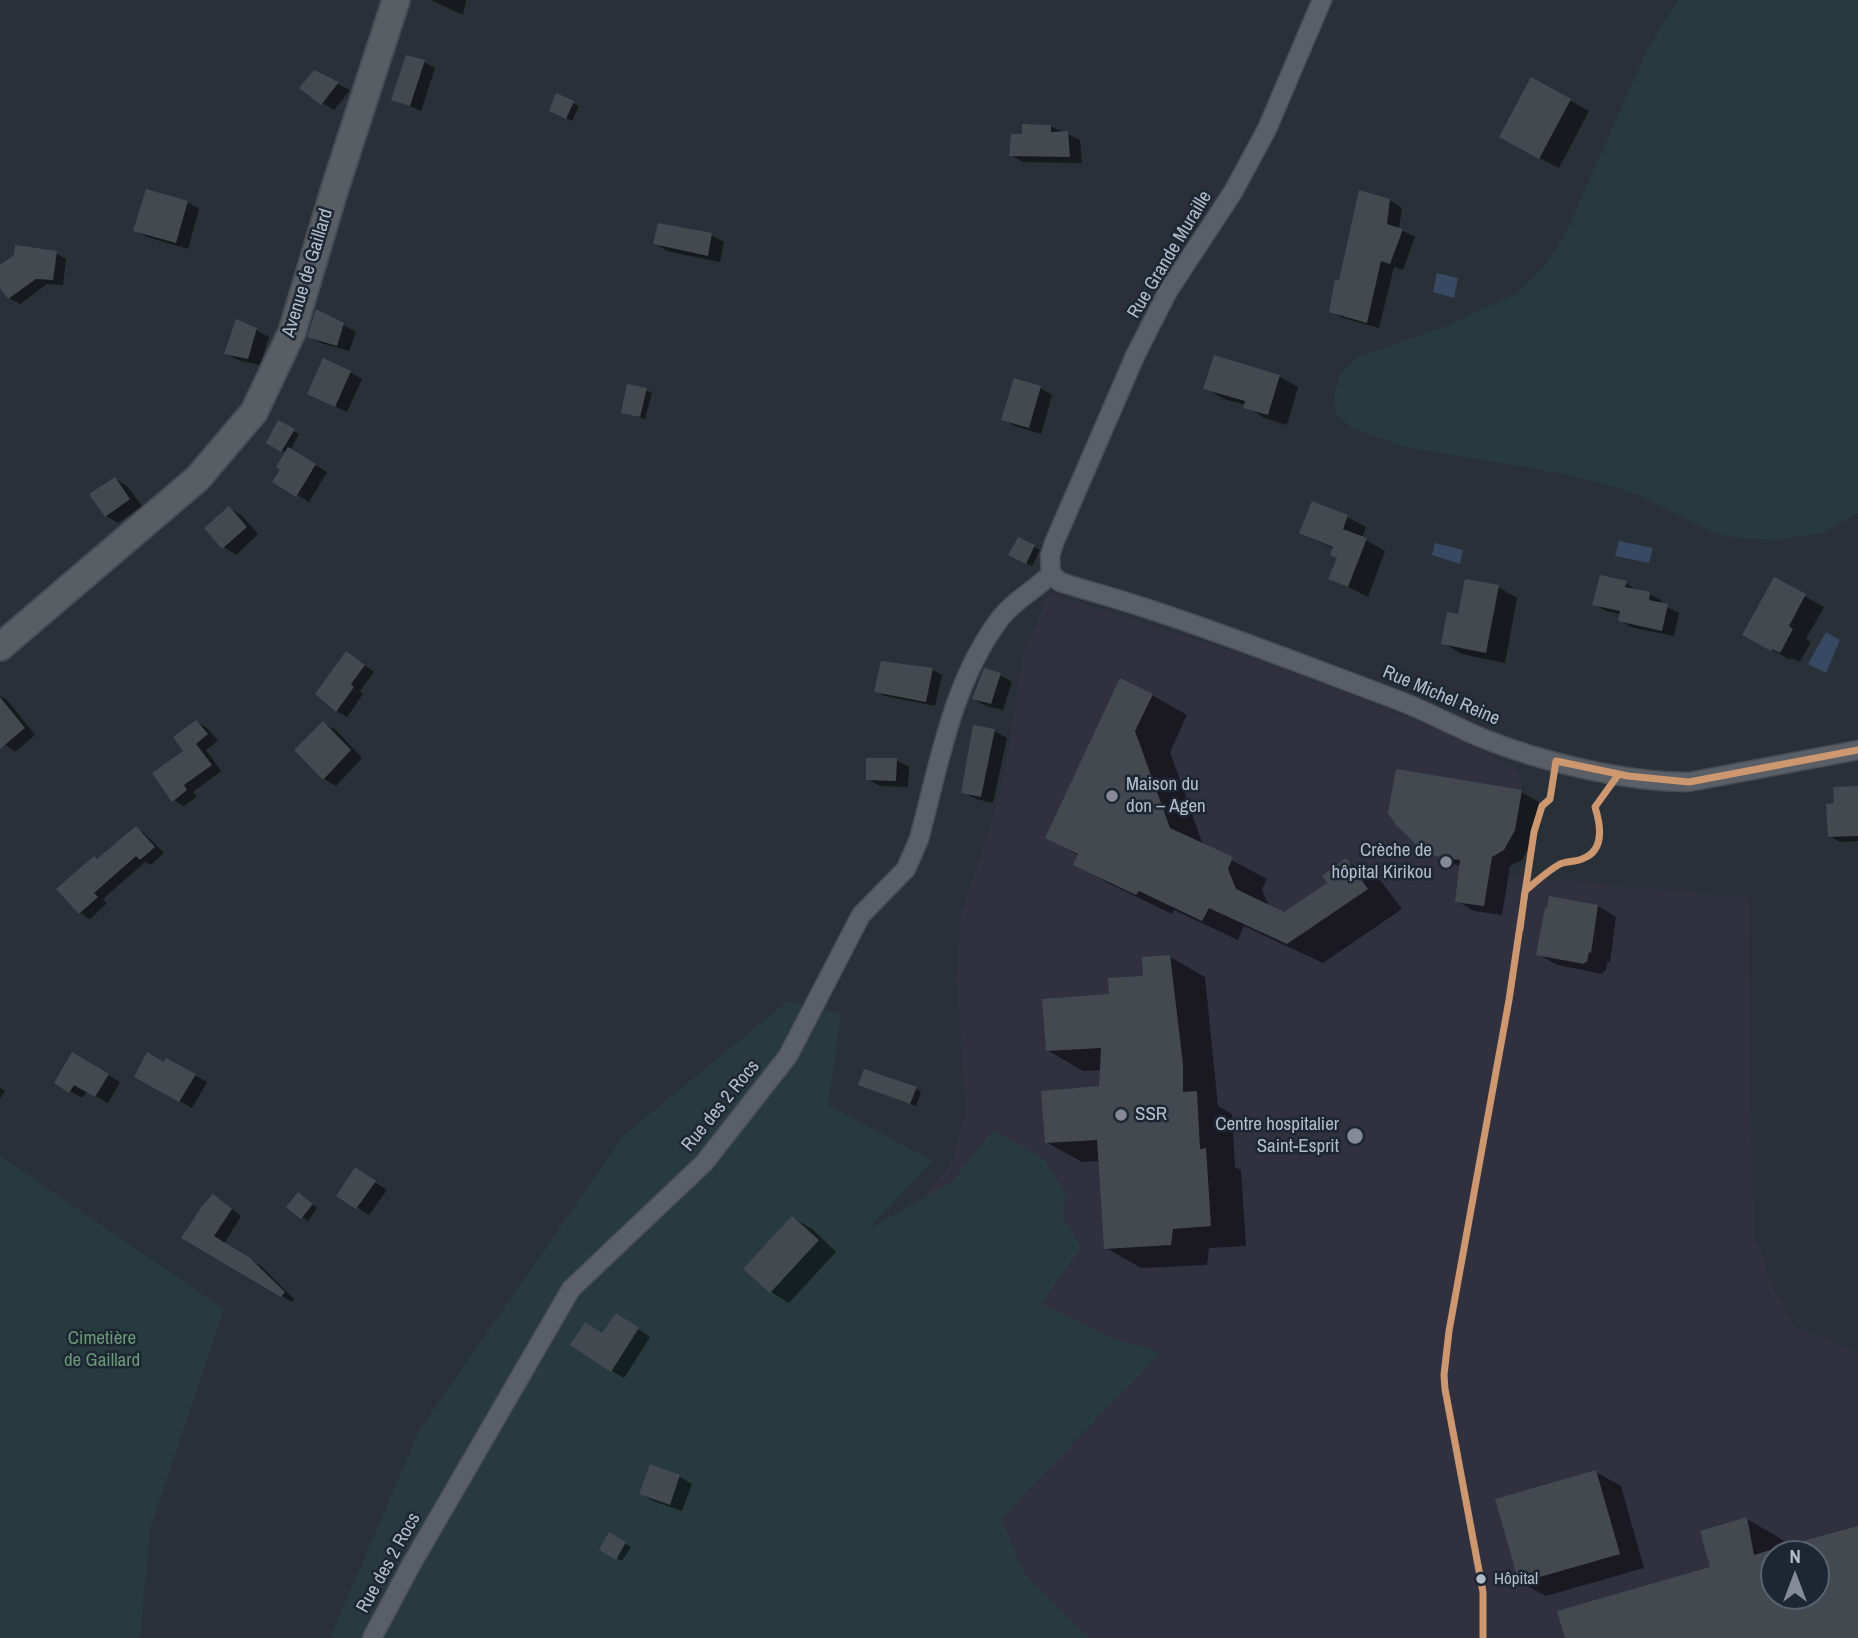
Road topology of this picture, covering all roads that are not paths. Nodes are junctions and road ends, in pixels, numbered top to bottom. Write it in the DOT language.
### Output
graph roads {
  1 [pos="396,0"];
  2 [pos="1322,0"];
  3 [pos="1051,574"];
  4 [pos="0,647"];
  5 [pos="1858,751"];
  6 [pos="372,1638"];
  1 -- 4 [label="street, Avenue de Gaillard"];
  2 -- 3 [label="street, Rue Grande Muraille"];
  3 -- 5 [label="street, Rue Michel Reine"];
  3 -- 6 [label="street, Rue des 2 Rocs"];
}
